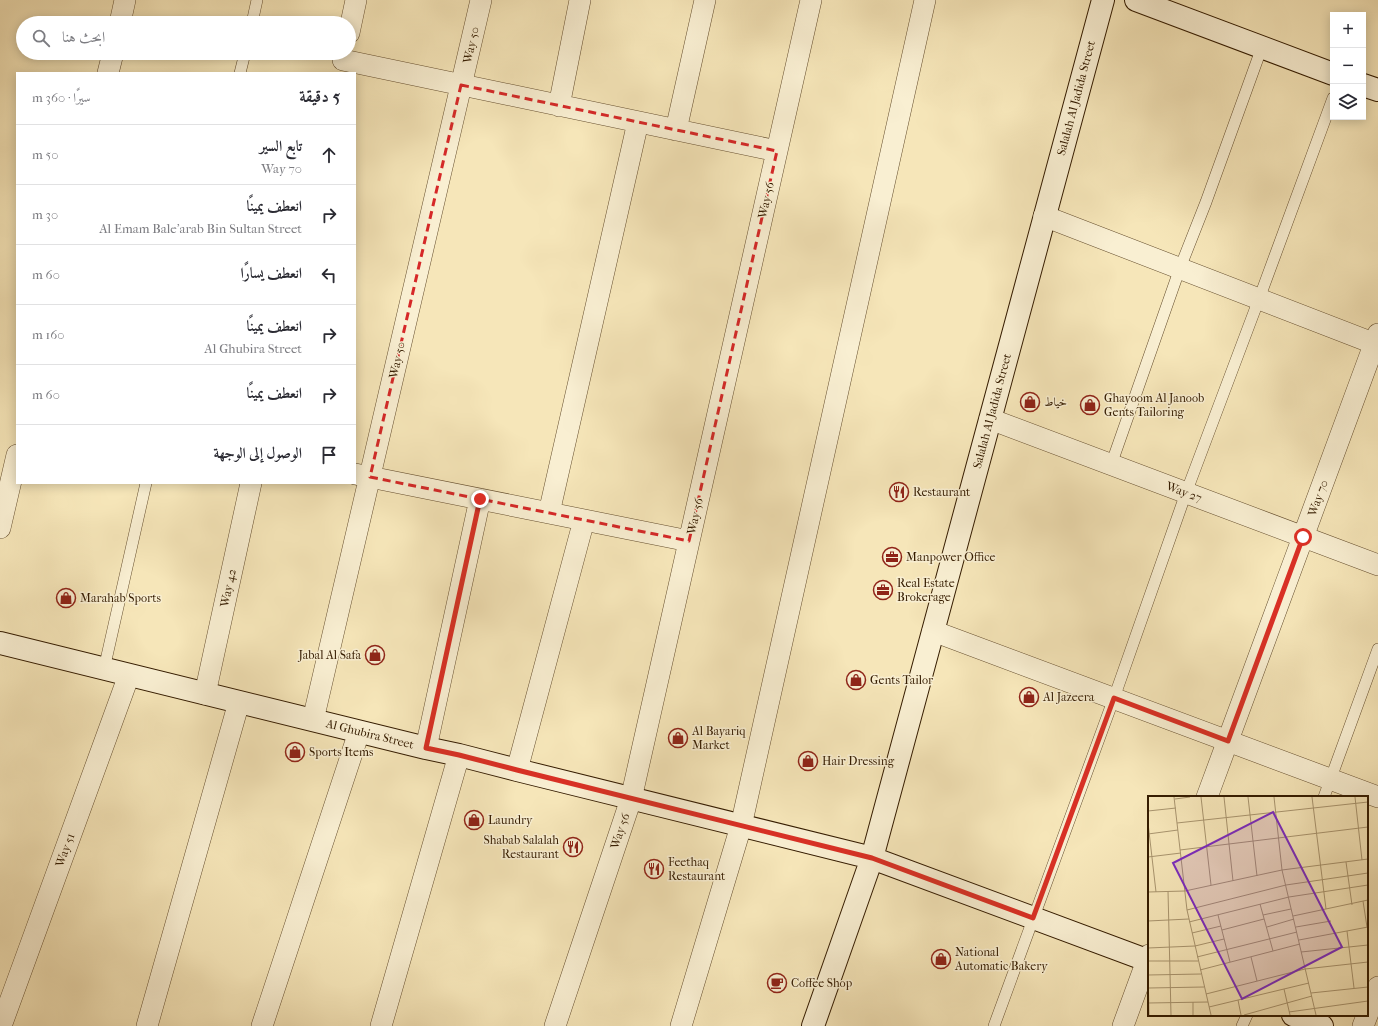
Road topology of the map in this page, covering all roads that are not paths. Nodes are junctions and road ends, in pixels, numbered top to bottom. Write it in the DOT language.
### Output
graph roads {
  1 [pos="125,0"];
  2 [pos="257,0"];
  3 [pos="356,0"];
  4 [pos="481,0"];
  5 [pos="580,0"];
  6 [pos="705,0"];
  7 [pos="811,0"];
  8 [pos="925,0"];
  9 [pos="1103,0"];
  10 [pos="1136,0"];
  11 [pos="122,16"];
  12 [pos="254,16"];
  13 [pos="353,16"];
  14 [pos="1262,47"];
  15 [pos="111,60"];
  16 [pos="243,60"];
  17 [pos="343,62"];
  18 [pos="108,72"];
  19 [pos="240,72"];
  20 [pos="1330,73"];
  21 [pos="461,85"];
  22 [pos="1366,86"];
  23 [pos="1378,90"];
  24 [pos="559,106"];
  25 [pos="1330,106"];
  26 [pos="638,122"];
  27 [pos="676,130"];
  28 [pos="777,152"];
  29 [pos="1044,216"];
  30 [pos="1180,268"];
  31 [pos="1260,299"];
  32 [pos="1377,341"];
  33 [pos="990,419"];
  34 [pos="16,459"];
  35 [pos="1111,465"];
  36 [pos="362,475"];
  37 [pos="146,484"];
  38 [pos="251,484"];
  39 [pos="1186,493"];
  40 [pos="480,499"];
  41 [pos="549,513"];
  42 [pos="584,520"];
  43 [pos="0,528"];
  44 [pos="1303,537"];
  45 [pos="689,541"];
  46 [pos="1378,565"];
  47 [pos="933,631"];
  48 [pos="0,643"];
  49 [pos="1378,649"];
  50 [pos="104,669"];
  51 [pos="129,675"];
  52 [pos="205,694"];
  53 [pos="1114,698"];
  54 [pos="239,702"];
  55 [pos="313,720"];
  56 [pos="359,732"];
  57 [pos="1228,741"];
  58 [pos="426,748"];
  59 [pos="459,755"];
  60 [pos="517,770"];
  61 [pos="1327,788"];
  62 [pos="1207,796"];
  63 [pos="1378,797"];
  64 [pos="631,799"];
  65 [pos="741,826"];
  66 [pos="872,858"];
  67 [pos="1033,918"];
  68 [pos="1148,959"];
  69 [pos="1378,987"];
  70 [pos="1368,1013"];
  71 [pos="1246,1016"];
  72 [pos="1296,1016"];
  73 [pos="1367,1016"];
  74 [pos="1,1026"];
  75 [pos="148,1026"];
  76 [pos="262,1026"];
  77 [pos="381,1026"];
  78 [pos="555,1026"];
  79 [pos="681,1026"];
  80 [pos="813,1026"];
  81 [pos="994,1026"];
  82 [pos="1123,1026"];
  83 [pos="1242,1026"];
  84 [pos="1322,1026"];
  85 [pos="1363,1026"];
  1 -- 11 [label="street"];
  2 -- 12 [label="lane"];
  3 -- 13 [label="street"];
  4 -- 21 [label="street, Way 50"];
  5 -- 24 [label="street"];
  6 -- 27 [label="street"];
  7 -- 28 [label="street, Way 56"];
  8 -- 65 [label="street"];
  9 -- 29 [label="street, Salalah Al Jadida Street"];
  10 -- 14 [label="street"];
  14 -- 20 [label="street"];
  14 -- 30 [label="lane"];
  15 -- 18 [label="street"];
  16 -- 19 [label="lane"];
  17 -- 21 [label="street"];
  21 -- 24 [label="street"];
  21 -- 36 [label="street, Way 50"];
  22 -- 23 [label="street"];
  24 -- 26 [label="street"];
  25 -- 31 [label="lane"];
  26 -- 27 [label="street"];
  26 -- 41 [label="street"];
  27 -- 28 [label="street"];
  28 -- 45 [label="street, Way 56"];
  29 -- 30 [label="street"];
  29 -- 33 [label="street, Salalah Al Jadida Street"];
  30 -- 31 [label="street"];
  30 -- 35 [label="lane"];
  31 -- 32 [label="street"];
  31 -- 39 [label="lane"];
  32 -- 44 [label="street, Way 70"];
  33 -- 35 [label="street, Way 27"];
  33 -- 47 [label="street, Salalah Al Jadida Street"];
  34 -- 43 [label="street"];
  35 -- 39 [label="street, Way 27"];
  36 -- 40 [label="street"];
  36 -- 55 [label="street, Way 50"];
  37 -- 50 [label="lane"];
  38 -- 52 [label="street, Way 42"];
  39 -- 44 [label="street, Way 27"];
  39 -- 53 [label="lane"];
  40 -- 41 [label="street"];
  40 -- 58 [label="street"];
  41 -- 42 [label="street"];
  42 -- 45 [label="street"];
  42 -- 60 [label="street"];
  44 -- 46 [label="street, Way 27"];
  44 -- 57 [label="street, Way 70"];
  45 -- 64 [label="street, Way 56"];
  47 -- 53 [label="street"];
  47 -- 66 [label="street, Salalah Al Jadida Street"];
  48 -- 50 [label="street, Al Ghubira Street"];
  49 -- 61 [label="lane"];
  50 -- 51 [label="street, Al Ghubira Street"];
  51 -- 52 [label="street, Al Ghubira Street"];
  51 -- 74 [label="street, Way 51"];
  52 -- 54 [label="street, Al Ghubira Street"];
  53 -- 57 [label="street"];
  53 -- 67 [label="lane"];
  54 -- 55 [label="street, Al Ghubira Street"];
  54 -- 75 [label="street"];
  55 -- 56 [label="street, Al Ghubira Street"];
  56 -- 58 [label="street, Al Ghubira Street"];
  56 -- 76 [label="street"];
  57 -- 61 [label="street"];
  57 -- 62 [label="street, Way 70"];
  58 -- 59 [label="street, Al Ghubira Street"];
  59 -- 60 [label="street, Al Ghubira Street"];
  59 -- 77 [label="street"];
  60 -- 64 [label="street, Al Ghubira Street"];
  61 -- 63 [label="street"];
  64 -- 65 [label="street, Al Ghubira Street"];
  64 -- 78 [label="street, Way 56"];
  65 -- 66 [label="street, Al Ghubira Street"];
  65 -- 79 [label="street"];
  66 -- 67 [label="street, Al Ghubira Street"];
  66 -- 80 [label="street, Salalah Al Jadida Street"];
  67 -- 68 [label="street, Al Ghubira Street"];
  67 -- 81 [label="lane"];
  68 -- 82 [label="street"];
  69 -- 70 [label="street"];
  71 -- 83 [label="lane"];
  72 -- 84 [label="street"];
  73 -- 85 [label="street"];
}
